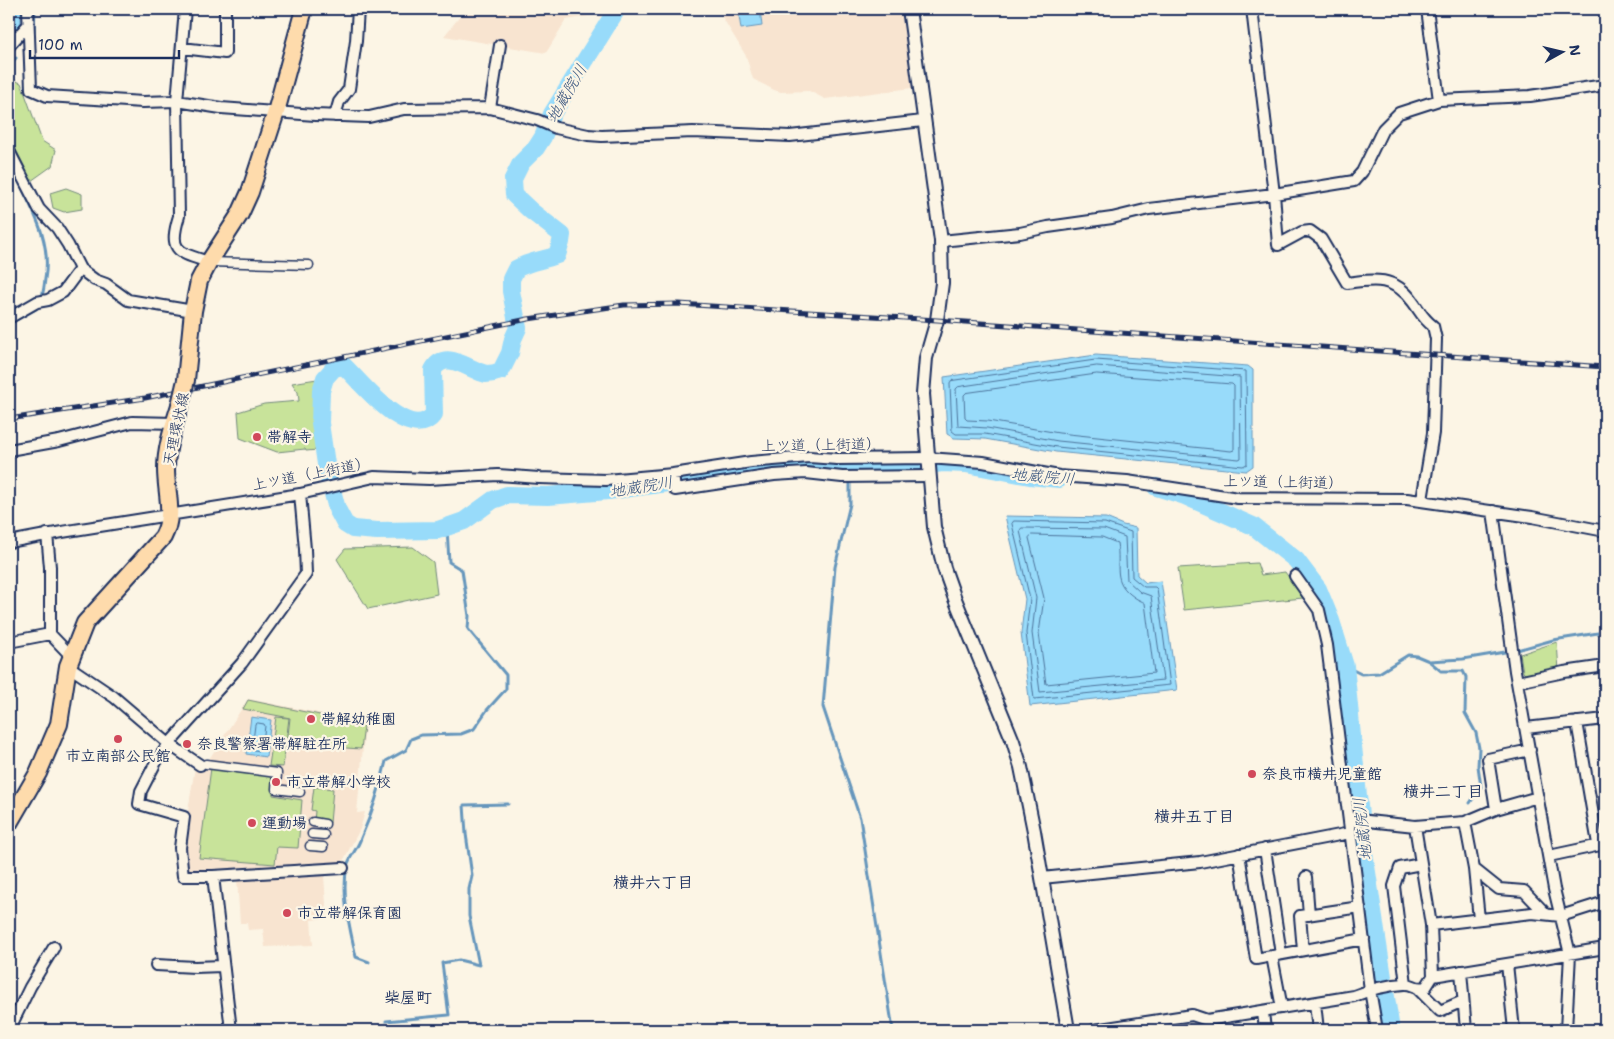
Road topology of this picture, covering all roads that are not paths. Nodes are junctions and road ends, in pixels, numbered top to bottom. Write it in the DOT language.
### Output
graph roads {
  1 [pos="28,9"];
  2 [pos="185,9"];
  3 [pos="225,9"];
  4 [pos="304,9"];
  5 [pos="358,9"];
  6 [pos="908,9"];
  7 [pos="1252,9"];
  8 [pos="1427,9"];
  9 [pos="28,25"];
  10 [pos="500,45"];
  11 [pos="9,46"];
  12 [pos="182,48"];
  13 [pos="1605,85"];
  14 [pos="1439,100"];
  15 [pos="177,101"];
  16 [pos="490,108"];
  17 [pos="276,112"];
  18 [pos="335,116"];
  19 [pos="923,121"];
  20 [pos="9,151"];
  21 [pos="1274,194"];
  22 [pos="941,241"];
  23 [pos="209,262"];
  24 [pos="309,265"];
  25 [pos="80,269"];
  26 [pos="193,311"];
  27 [pos="9,318"];
  28 [pos="174,423"];
  29 [pos="9,450"];
  30 [pos="928,458"];
  31 [pos="929,476"];
  32 [pos="674,479"];
  33 [pos="300,494"];
  34 [pos="1422,500"];
  35 [pos="1493,511"];
  36 [pos="170,514"];
  37 [pos="1605,531"];
  38 [pos="47,534"];
  39 [pos="9,542"];
  40 [pos="1295,576"];
  41 [pos="50,634"];
  42 [pos="9,642"];
  43 [pos="70,662"];
  44 [pos="1605,666"];
  45 [pos="1517,682"];
  46 [pos="1605,719"];
  47 [pos="1576,722"];
  48 [pos="1526,728"];
  49 [pos="169,744"];
  50 [pos="1530,750"];
  51 [pos="203,764"];
  52 [pos="300,792"];
  53 [pos="1538,797"];
  54 [pos="1496,808"];
  55 [pos="1353,819"];
  56 [pos="313,822"];
  57 [pos="1465,822"];
  58 [pos="9,823"];
  59 [pos="325,824"];
  60 [pos="1414,826"];
  61 [pos="1350,833"];
  62 [pos="312,834"];
  63 [pos="324,835"];
  64 [pos="1602,844"];
  65 [pos="310,846"];
  66 [pos="323,848"];
  67 [pos="1265,849"];
  68 [pos="1239,854"];
  69 [pos="1549,856"];
  70 [pos="1421,864"];
  71 [pos="343,868"];
  72 [pos="1474,869"];
  73 [pos="213,876"];
  74 [pos="1306,877"];
  75 [pos="1042,878"];
  76 [pos="1605,902"];
  77 [pos="1360,907"];
  78 [pos="1546,914"];
  79 [pos="1309,915"];
  80 [pos="1561,916"];
  81 [pos="1479,919"];
  82 [pos="1430,925"];
  83 [pos="1364,938"];
  84 [pos="54,947"];
  85 [pos="1605,948"];
  86 [pos="1303,950"];
  87 [pos="1570,954"];
  88 [pos="1277,955"];
  89 [pos="1507,964"];
  90 [pos="156,965"];
  91 [pos="222,966"];
  92 [pos="1461,971"];
  93 [pos="1433,976"];
  94 [pos="1406,984"];
  95 [pos="1379,988"];
  96 [pos="1418,989"];
  97 [pos="1463,1001"];
  98 [pos="1315,1002"];
  99 [pos="1282,1008"];
  100 [pos="1263,1012"];
  101 [pos="9,1030"];
  102 [pos="231,1030"];
  103 [pos="1068,1030"];
  104 [pos="1094,1030"];
  105 [pos="1265,1030"];
  106 [pos="1318,1030"];
  107 [pos="1376,1030"];
  108 [pos="1466,1030"];
  109 [pos="1514,1030"];
  110 [pos="1566,1030"];
  1 -- 9 [label="street"];
  2 -- 12 [label="street"];
  3 -- 12 [label="street"];
  4 -- 17 [label="main road, 天理環状線"];
  5 -- 18 [label="street"];
  6 -- 19 [label="street"];
  7 -- 21 [label="street"];
  8 -- 14 [label="street"];
  9 -- 11 [label="street"];
  9 -- 15 [label="street"];
  10 -- 16 [label="street"];
  12 -- 15 [label="street"];
  13 -- 14 [label="street"];
  14 -- 21 [label="street"];
  15 -- 17 [label="street"];
  15 -- 23 [label="street"];
  16 -- 18 [label="street"];
  16 -- 19 [label="street"];
  17 -- 18 [label="street"];
  17 -- 23 [label="main road, 天理環状線"];
  19 -- 22 [label="street"];
  20 -- 25 [label="street"];
  21 -- 22 [label="street"];
  21 -- 34 [label="street"];
  22 -- 30 [label="street"];
  23 -- 24 [label="street"];
  23 -- 26 [label="main road, 天理環状線"];
  25 -- 26 [label="street"];
  25 -- 27 [label="street"];
  26 -- 28 [label="main road, 天理環状線, bridge"];
  28 -- 29 [label="street"];
  28 -- 36 [label="main road, 天理環状線"];
  30 -- 31 [label="street"];
  30 -- 32 [label="street, 上ツ道（上街道）"];
  30 -- 34 [label="street, 上ツ道（上街道）"];
  31 -- 32 [label="street"];
  31 -- 75 [label="street"];
  32 -- 33 [label="street, 上ツ道（上街道）"];
  33 -- 36 [label="street, 上ツ道（上街道）"];
  33 -- 49 [label="street"];
  34 -- 35 [label="street, 上ツ道（上街道）"];
  35 -- 37 [label="street, 上ツ道（上街道）"];
  35 -- 45 [label="street"];
  36 -- 38 [label="street, 上ツ道（上街道）"];
  36 -- 43 [label="main road, 天理環状線"];
  38 -- 39 [label="street, 上ツ道（上街道）"];
  38 -- 41 [label="street"];
  40 -- 55 [label="street"];
  41 -- 42 [label="street"];
  41 -- 43 [label="street"];
  43 -- 49 [label="street"];
  43 -- 58 [label="main road, 天理環状線"];
  44 -- 45 [label="street"];
  45 -- 48 [label="street"];
  46 -- 47 [label="street"];
  47 -- 48 [label="street"];
  47 -- 64 [label="street"];
  48 -- 50 [label="street"];
  49 -- 51 [label="street"];
  49 -- 73 [label="street"];
  50 -- 53 [label="street"];
  50 -- 54 [label="street"];
  51 -- 52 [label="street"];
  53 -- 54 [label="street"];
  53 -- 69 [label="street"];
  54 -- 57 [label="street"];
  55 -- 60 [label="street"];
  55 -- 61 [label="street"];
  56 -- 59 [label="street"];
  57 -- 60 [label="street"];
  57 -- 72 [label="street"];
  60 -- 70 [label="street"];
  61 -- 67 [label="street"];
  61 -- 77 [label="street"];
  62 -- 63 [label="street"];
  64 -- 69 [label="street"];
  65 -- 66 [label="street"];
  67 -- 68 [label="street"];
  67 -- 88 [label="street"];
  68 -- 75 [label="street"];
  68 -- 88 [label="street"];
  69 -- 80 [label="street"];
  70 -- 82 [label="street"];
  70 -- 94 [label="street"];
  71 -- 73 [label="street"];
  72 -- 78 [label="street"];
  72 -- 81 [label="street"];
  73 -- 91 [label="street"];
  74 -- 79 [label="street"];
  75 -- 103 [label="street"];
  76 -- 80 [label="street"];
  77 -- 79 [label="street"];
  77 -- 83 [label="street"];
  78 -- 80 [label="street"];
  78 -- 81 [label="street"];
  79 -- 86 [label="street"];
  80 -- 87 [label="street"];
  81 -- 82 [label="street"];
  82 -- 93 [label="street"];
  83 -- 86 [label="street"];
  83 -- 95 [label="street"];
  84 -- 101 [label="street"];
  85 -- 87 [label="street"];
  86 -- 88 [label="street"];
  87 -- 89 [label="street"];
  87 -- 110 [label="street"];
  88 -- 99 [label="street"];
  89 -- 92 [label="street"];
  89 -- 109 [label="street"];
  90 -- 91 [label="street"];
  91 -- 102 [label="street"];
  92 -- 93 [label="street"];
  92 -- 97 [label="street"];
  93 -- 96 [label="street"];
  94 -- 95 [label="street"];
  94 -- 96 [label="street"];
  95 -- 98 [label="street"];
  95 -- 107 [label="street"];
  96 -- 97 [label="street"];
  97 -- 108 [label="street"];
  98 -- 99 [label="street"];
  98 -- 106 [label="street"];
  99 -- 100 [label="street"];
  100 -- 104 [label="street"];
  100 -- 105 [label="street"];
}
